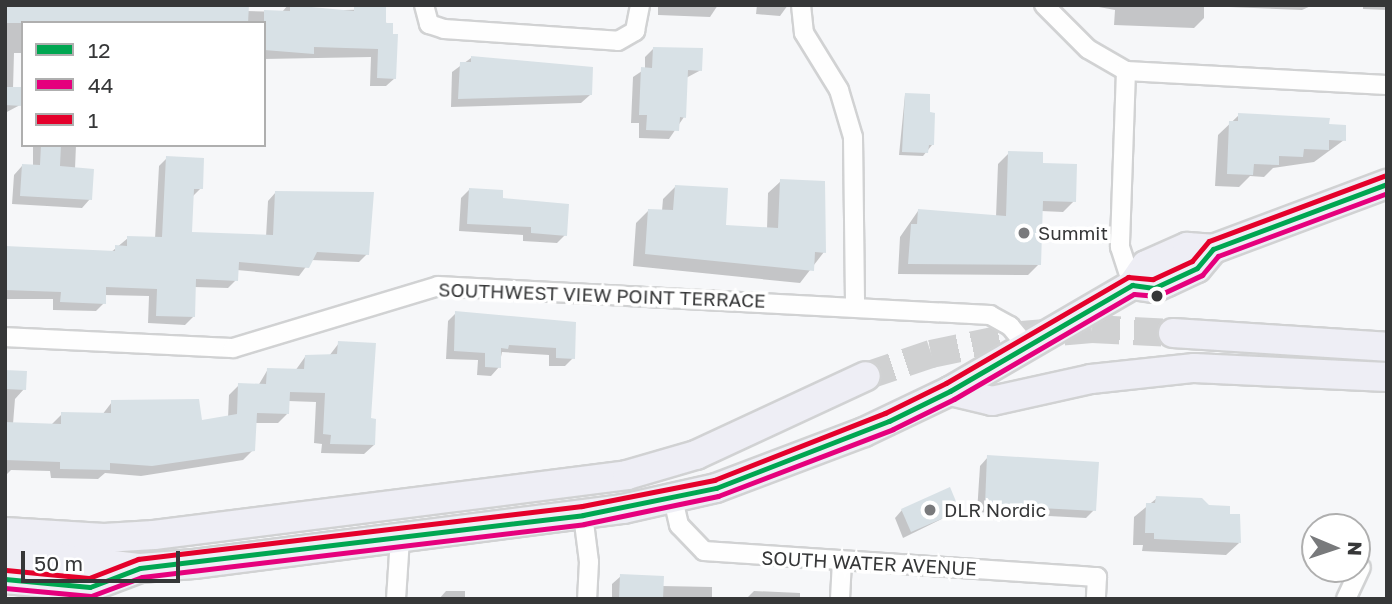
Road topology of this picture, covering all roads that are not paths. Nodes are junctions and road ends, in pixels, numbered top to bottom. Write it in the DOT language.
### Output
graph roads {
  1 [pos="424,5"];
  2 [pos="640,5"];
  3 [pos="801,5"];
  4 [pos="1044,5"];
  5 [pos="1126,71"];
  6 [pos="1387,85"];
  7 [pos="1387,184"];
  8 [pos="1132,285"];
  9 [pos="855,306"];
  10 [pos="1173,333"];
  11 [pos="5,337"];
  12 [pos="1027,346"];
  13 [pos="1387,347"];
  14 [pos="866,376"];
  15 [pos="1387,377"];
  16 [pos="950,391"];
  17 [pos="673,499"];
  18 [pos="583,515"];
  19 [pos="5,532"];
  20 [pos="400,539"];
  21 [pos="5,552"];
  22 [pos="842,561"];
  23 [pos="140,568"];
  24 [pos="5,579"];
  25 [pos="397,599"];
  26 [pos="587,599"];
  27 [pos="840,599"];
  28 [pos="1096,599"];
  1 -- 2 [label="street"];
  3 -- 9 [label="street"];
  4 -- 5 [label="street"];
  5 -- 6 [label="street"];
  5 -- 8 [label="street"];
  7 -- 8 [label="main road"];
  8 -- 12 [label="main road"];
  9 -- 11 [label="street, SOUTHWEST VIEW POINT TERRACE"];
  9 -- 12 [label="street, SOUTHWEST VIEW POINT TERRACE"];
  10 -- 13 [label="main road"];
  12 -- 16 [label="main road"];
  14 -- 19 [label="main road"];
  15 -- 16 [label="main road"];
  16 -- 17 [label="main road"];
  17 -- 18 [label="main road"];
  17 -- 22 [label="street, SOUTH WATER AVENUE"];
  18 -- 20 [label="main road"];
  18 -- 26 [label="street"];
  20 -- 23 [label="main road"];
  20 -- 25 [label="street"];
  21 -- 23 [label="main road"];
  22 -- 27 [label="street"];
  22 -- 28 [label="street, SOUTH WATER AVENUE"];
  23 -- 24 [label="main road"];
}
